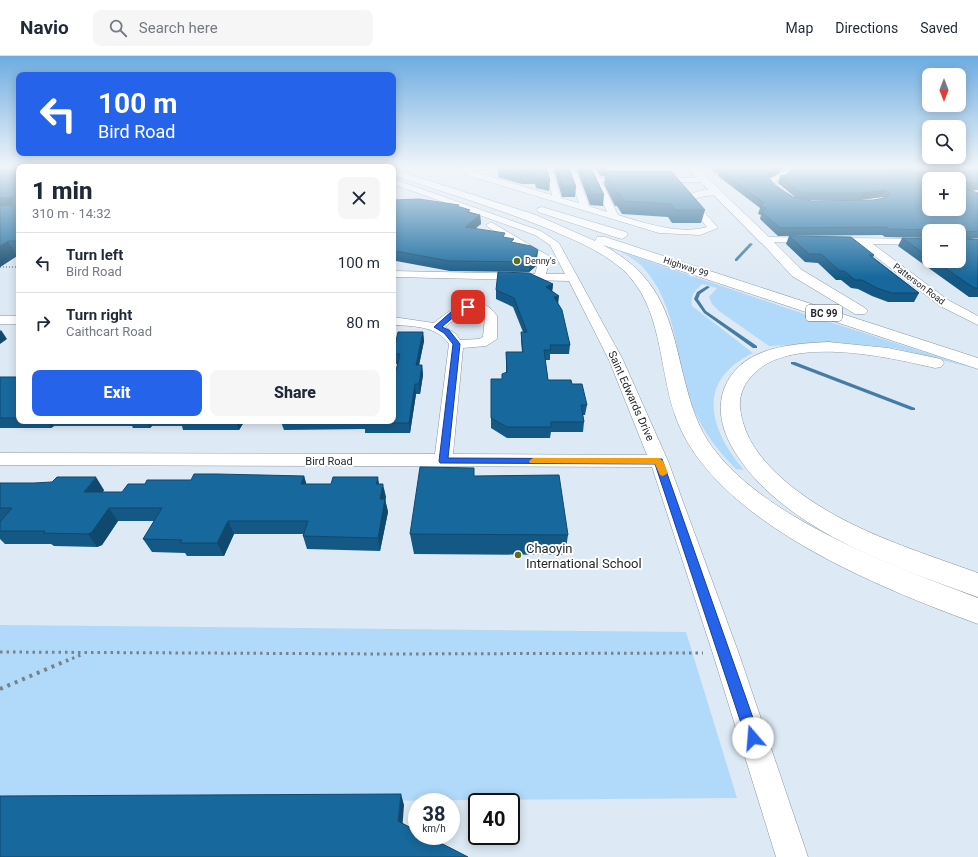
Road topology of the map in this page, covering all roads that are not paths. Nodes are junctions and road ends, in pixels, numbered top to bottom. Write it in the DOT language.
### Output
graph roads {
  1 [pos="430,203"];
  2 [pos="455,203"];
  3 [pos="490,203"];
  4 [pos="522,203"];
  5 [pos="572,203"];
  6 [pos="584,203"];
  7 [pos="610,203"];
  8 [pos="693,203"];
  9 [pos="728,203"];
  10 [pos="585,207"];
  11 [pos="520,213"];
  12 [pos="614,216"];
  13 [pos="633,238"];
  14 [pos="765,240"];
  15 [pos="863,242"];
  16 [pos="922,242"];
  17 [pos="685,255"];
  18 [pos="396,274"];
  19 [pos="540,276"];
  20 [pos="574,278"];
  21 [pos="860,311"];
  22 [pos="0,320"];
  23 [pos="16,320"];
  24 [pos="396,321"];
  25 [pos="978,321"];
  26 [pos="437,327"];
  27 [pos="456,344"];
  28 [pos="978,349"];
  29 [pos="978,364"];
  30 [pos="978,376"];
  31 [pos="0,459"];
  32 [pos="443,461"];
  33 [pos="659,461"];
  34 [pos="978,584"];
  35 [pos="978,611"];
  36 [pos="792,857"];
  1 -- 19 [label="street"];
  2 -- 20 [label="street, Saint Edwards Drive"];
  3 -- 11 [label="main road, Highway 99 / BC 99"];
  4 -- 13 [label="main road"];
  5 -- 10 [label="street"];
  6 -- 10 [label="street"];
  7 -- 12 [label="street"];
  8 -- 12 [label="street"];
  9 -- 14 [label="main road"];
  10 -- 12 [label="street"];
  11 -- 29 [label="main road, Highway 99 / BC 99"];
  11 -- 35 [label="main road"];
  14 -- 15 [label="street"];
  14 -- 21 [label="main road"];
  15 -- 16 [label="street"];
  15 -- 25 [label="street, Patterson Road"];
  17 -- 21 [label="main road, Highway 99 / BC 99"];
  18 -- 19 [label="street"];
  19 -- 20 [label="street"];
  20 -- 33 [label="street, Saint Edwards Drive"];
  21 -- 28 [label="main road, Highway 99 / BC 99"];
  22 -- 23 [label="street"];
  24 -- 26 [label="street"];
  26 -- 27 [label="street"];
  26 -- 27 [label="street"];
  27 -- 32 [label="street"];
  30 -- 34 [label="main road"];
  31 -- 32 [label="street, Bird Road"];
  32 -- 33 [label="street, Bird Road"];
  33 -- 36 [label="street, Saint Edwards Drive"];
}
